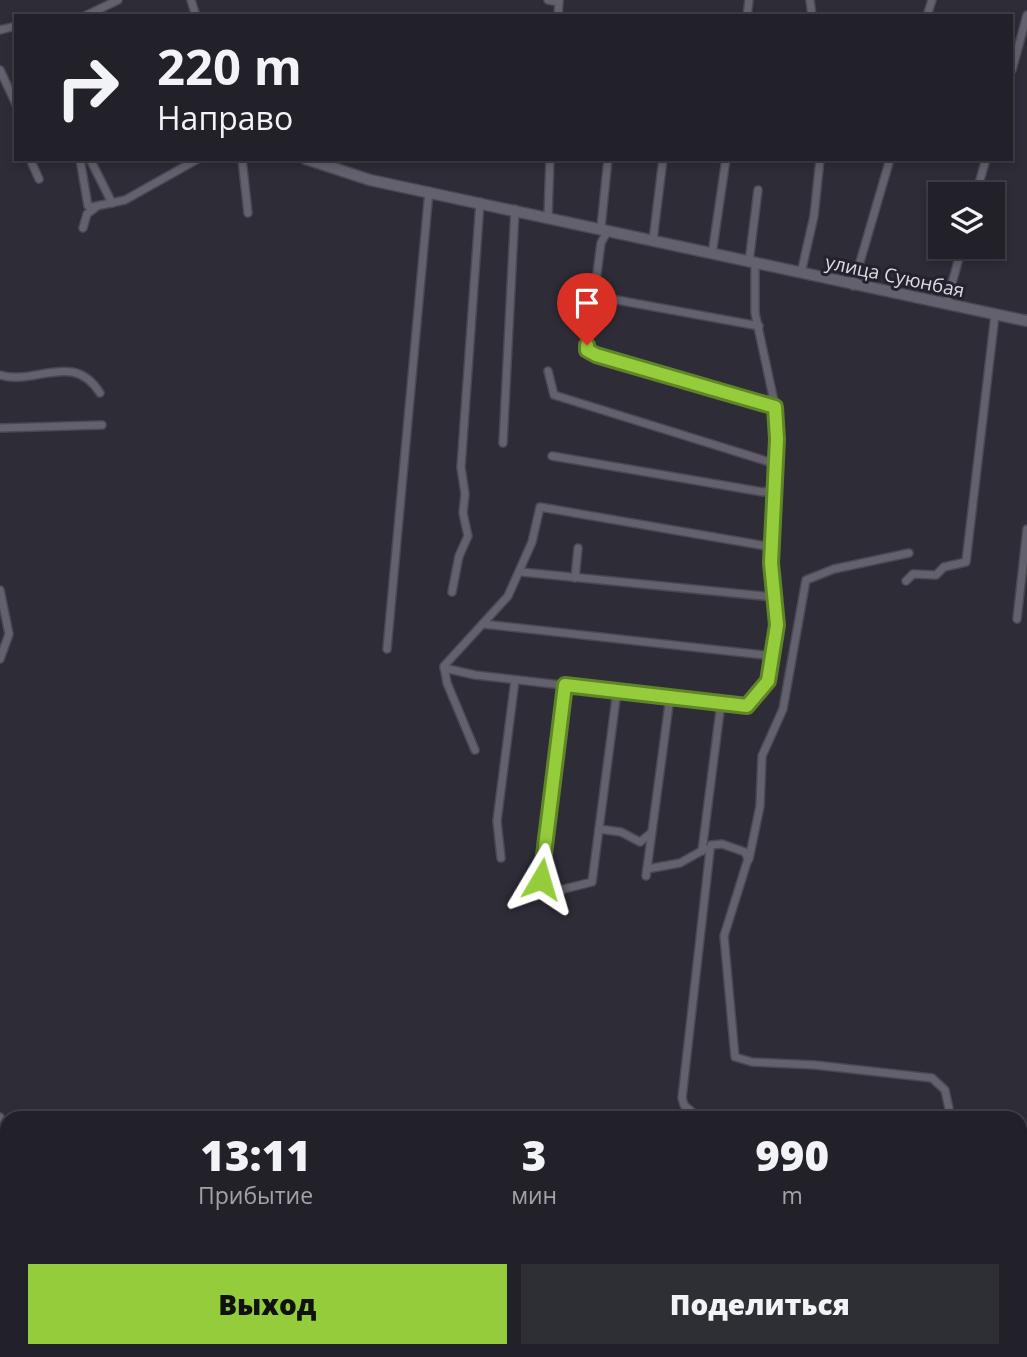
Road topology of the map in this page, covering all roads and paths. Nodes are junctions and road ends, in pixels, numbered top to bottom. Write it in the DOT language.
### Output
graph roads {
  1 [pos="118,0"];
  2 [pos="548,0"];
  3 [pos="559,1"];
  4 [pos="89,14"];
  5 [pos="1027,15"];
  6 [pos="1013,66"];
  7 [pos="0,70"];
  8 [pos="14,100"];
  9 [pos="31,161"];
  10 [pos="80,161"];
  11 [pos="91,161"];
  12 [pos="194,161"];
  13 [pos="242,161"];
  14 [pos="312,161"];
  15 [pos="550,161"];
  16 [pos="608,161"];
  17 [pos="663,161"];
  18 [pos="726,161"];
  19 [pos="820,161"];
  20 [pos="889,161"];
  21 [pos="985,161"];
  22 [pos="39,179"];
  23 [pos="979,182"];
  24 [pos="758,190"];
  25 [pos="429,191"];
  26 [pos="480,202"];
  27 [pos="112,203"];
  28 [pos="95,207"];
  29 [pos="515,209"];
  30 [pos="248,213"];
  31 [pos="548,216"];
  32 [pos="605,228"];
  33 [pos="83,229"];
  34 [pos="653,240"];
  35 [pos="712,254"];
  36 [pos="959,259"];
  37 [pos="752,262"];
  38 [pos="801,273"];
  39 [pos="852,286"];
  40 [pos="595,296"];
  41 [pos="946,305"];
  42 [pos="995,315"];
  43 [pos="1027,321"];
  44 [pos="759,326"];
  45 [pos="548,370"];
  46 [pos="0,375"];
  47 [pos="100,393"];
  48 [pos="775,407"];
  49 [pos="102,425"];
  50 [pos="0,428"];
  51 [pos="503,443"];
  52 [pos="552,456"];
  53 [pos="776,464"];
  54 [pos="774,490"];
  55 [pos="1027,530"];
  56 [pos="772,547"];
  57 [pos="578,548"];
  58 [pos="909,553"];
  59 [pos="577,560"];
  60 [pos="521,572"];
  61 [pos="575,578"];
  62 [pos="586,579"];
  63 [pos="906,581"];
  64 [pos="0,590"];
  65 [pos="452,592"];
  66 [pos="773,597"];
  67 [pos="1017,619"];
  68 [pos="483,624"];
  69 [pos="387,649"];
  70 [pos="773,656"];
  71 [pos="0,659"];
  72 [pos="444,668"];
  73 [pos="515,680"];
  74 [pos="565,685"];
  75 [pos="617,691"];
  76 [pos="670,697"];
  77 [pos="721,703"];
  78 [pos="475,750"];
  79 [pos="599,829"];
  80 [pos="652,833"];
  81 [pos="753,834"];
  82 [pos="711,845"];
  83 [pos="732,847"];
  84 [pos="702,851"];
  85 [pos="501,858"];
  86 [pos="748,859"];
  87 [pos="691,1111"];
  88 [pos="950,1111"];
  1 -- 4 [label="street"];
  2 -- 3 [label="street"];
  5 -- 6 [label="street"];
  7 -- 8 [label="street"];
  9 -- 22 [label="street"];
  10 -- 28 [label="street"];
  11 -- 27 [label="street"];
  12 -- 27 [label="street"];
  13 -- 30 [label="street"];
  14 -- 25 [label="street"];
  15 -- 31 [label="street"];
  16 -- 32 [label="street"];
  17 -- 34 [label="street"];
  18 -- 35 [label="street"];
  19 -- 38 [label="street"];
  20 -- 39 [label="street"];
  21 -- 23 [label="street"];
  24 -- 37 [label="street"];
  25 -- 26 [label="street"];
  25 -- 69 [label="street"];
  26 -- 29 [label="street"];
  26 -- 65 [label="street"];
  27 -- 28 [label="street"];
  28 -- 33 [label="street"];
  29 -- 31 [label="street"];
  29 -- 51 [label="street"];
  31 -- 32 [label="street, улица Суюнбая"];
  32 -- 34 [label="street, улица Суюнбая"];
  32 -- 40 [label="street"];
  34 -- 35 [label="street, улица Суюнбая"];
  35 -- 37 [label="street, улица Суюнбая"];
  36 -- 41 [label="street"];
  37 -- 38 [label="street, улица Суюнбая"];
  37 -- 44 [label="street"];
  38 -- 39 [label="street, улица Суюнбая"];
  39 -- 41 [label="street, улица Суюнбая"];
  40 -- 44 [label="street"];
  40 -- 48 [label="street"];
  41 -- 42 [label="street, улица Суюнбая"];
  42 -- 43 [label="street, улица Суюнбая"];
  42 -- 63 [label="street"];
  44 -- 48 [label="street"];
  45 -- 53 [label="street"];
  46 -- 47 [label="street"];
  48 -- 53 [label="street"];
  49 -- 50 [label="street"];
  52 -- 54 [label="street"];
  53 -- 54 [label="street"];
  54 -- 56 [label="street"];
  55 -- 67 [label="street"];
  56 -- 60 [label="street"];
  56 -- 66 [label="street"];
  57 -- 59 [label="street"];
  58 -- 81 [label="street"];
  59 -- 61 [label="street"];
  59 -- 62 [label="street"];
  60 -- 61 [label="street"];
  60 -- 68 [label="street"];
  61 -- 62 [label="street"];
  62 -- 66 [label="street"];
  64 -- 71 [label="street"];
  66 -- 70 [label="street"];
  68 -- 70 [label="street"];
  68 -- 72 [label="street"];
  70 -- 77 [label="street"];
  72 -- 73 [label="street"];
  72 -- 78 [label="street"];
  73 -- 74 [label="street"];
  73 -- 85 [label="street"];
  74 -- 75 [label="street"];
  74 -- 79 [label="street"];
  75 -- 76 [label="street"];
  75 -- 79 [label="street"];
  76 -- 77 [label="street"];
  76 -- 80 [label="street"];
  77 -- 84 [label="street"];
  79 -- 80 [label="street"];
  80 -- 84 [label="street"];
  81 -- 83 [label="street"];
  81 -- 86 [label="street"];
  82 -- 83 [label="street"];
  82 -- 84 [label="street"];
  82 -- 87 [label="street"];
  83 -- 86 [label="street"];
  86 -- 88 [label="street"];
}
